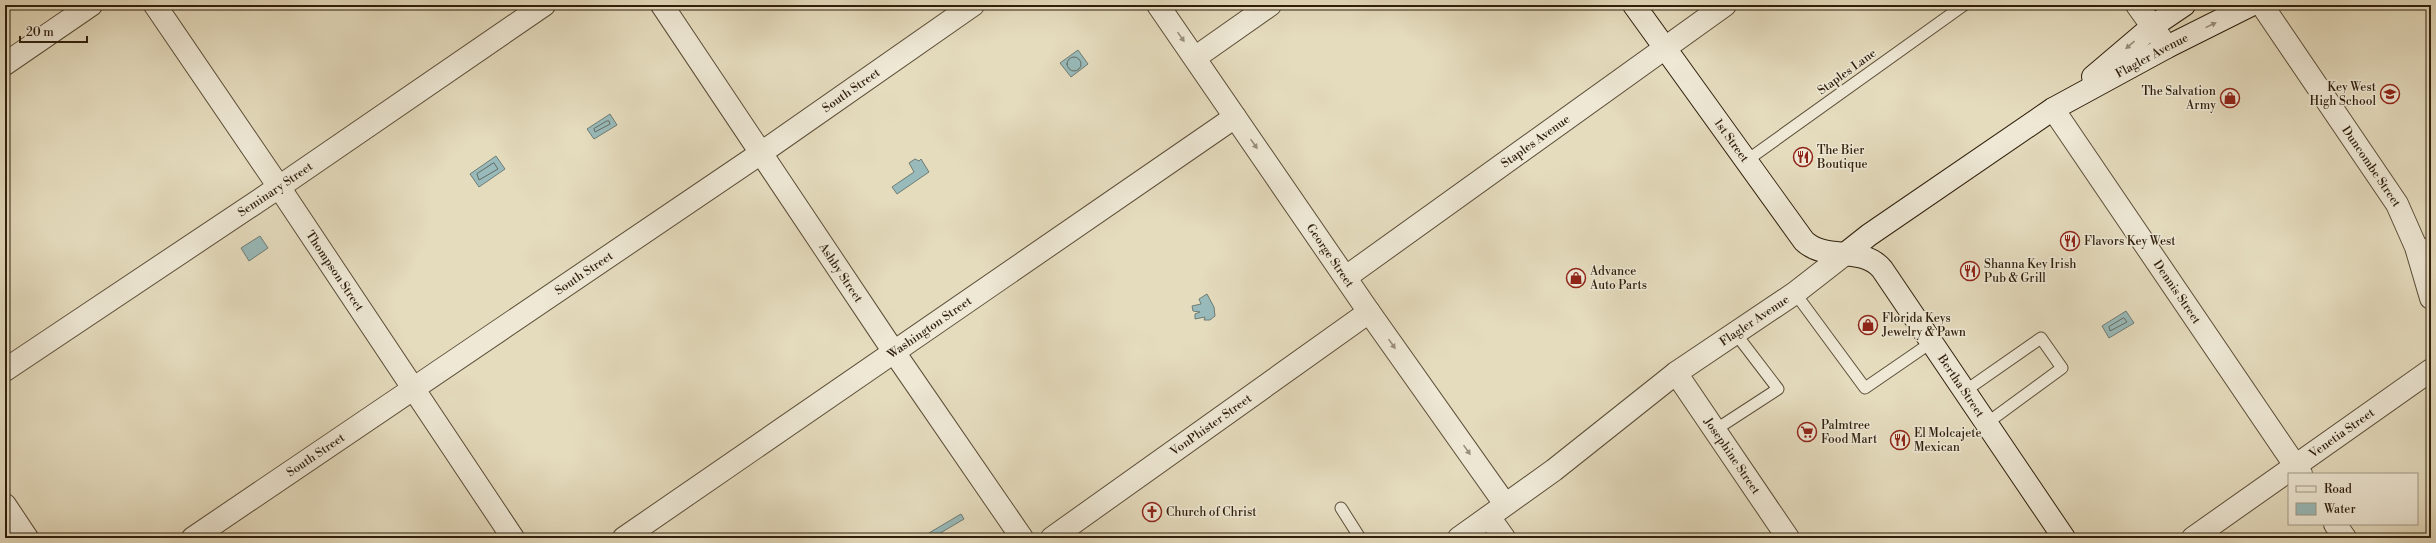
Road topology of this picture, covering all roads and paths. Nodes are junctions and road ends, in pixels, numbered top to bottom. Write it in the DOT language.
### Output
graph roads {
  1 [pos="91,5"];
  2 [pos="155,5"];
  3 [pos="544,5"];
  4 [pos="662,5"];
  5 [pos="973,5"];
  6 [pos="1158,5"];
  7 [pos="1270,5"];
  8 [pos="1634,5"];
  9 [pos="1725,5"];
  10 [pos="1964,5"];
  11 [pos="2137,5"];
  12 [pos="2184,5"];
  13 [pos="2251,5"];
  14 [pos="2262,5"];
  15 [pos="2153,26"];
  16 [pos="1664,47"];
  17 [pos="2167,47"];
  18 [pos="1196,57"];
  19 [pos="5,64"];
  20 [pos="2053,109"];
  21 [pos="1235,117"];
  22 [pos="761,153"];
  23 [pos="1746,161"];
  24 [pos="279,187"];
  25 [pos="2423,245"];
  26 [pos="1845,254"];
  27 [pos="1346,277"];
  28 [pos="1795,293"];
  29 [pos="2431,298"];
  30 [pos="1369,312"];
  31 [pos="1736,334"];
  32 [pos="1932,342"];
  33 [pos="894,352"];
  34 [pos="5,370"];
  35 [pos="2431,370"];
  36 [pos="1676,373"];
  37 [pos="414,388"];
  38 [pos="1965,391"];
  39 [pos="1987,423"];
  40 [pos="1715,430"];
  41 [pos="2298,470"];
  42 [pos="2288,476"];
  43 [pos="5,505"];
  44 [pos="1341,508"];
  45 [pos="1497,510"];
  46 [pos="2336,525"];
  47 [pos="27,538"];
  48 [pos="193,538"];
  49 [pos="513,538"];
  50 [pos="624,538"];
  51 [pos="1022,538"];
  52 [pos="1052,538"];
  53 [pos="1360,538"];
  54 [pos="1459,538"];
  55 [pos="1504,538"];
  56 [pos="1788,538"];
  57 [pos="2064,538"];
  58 [pos="2193,538"];
  59 [pos="2345,538"];
  1 -- 19 [label="street"];
  2 -- 24 [label="street, Thompson Street"];
  3 -- 24 [label="street, Seminary Street"];
  4 -- 22 [label="street, Ashby Street"];
  5 -- 22 [label="street, South Street"];
  6 -- 18 [label="street, George Street, one-way"];
  7 -- 18 [label="street"];
  8 -- 16 [label="street, 1st Street"];
  9 -- 16 [label="street, Staples Avenue"];
  10 -- 23 [label="lane, Staples Lane"];
  11 -- 15 [label="street"];
  12 -- 15 [label="street, Flagler Avenue"];
  17 -- 13 [label="street, Flagler Avenue, one-way"];
  14 -- 25 [label="street, Duncombe Street"];
  15 -- 17 [label="street"];
  15 -- 20 [label="street, Flagler Avenue, one-way"];
  16 -- 23 [label="street, 1st Street"];
  16 -- 27 [label="street, Staples Avenue"];
  17 -- 20 [label="street, Flagler Avenue"];
  18 -- 21 [label="street, George Street"];
  20 -- 26 [label="street, Flagler Avenue"];
  20 -- 41 [label="street, Dennis Street"];
  21 -- 27 [label="street, George Street, one-way"];
  21 -- 33 [label="street, Washington Street"];
  22 -- 33 [label="street, Ashby Street"];
  22 -- 37 [label="street, South Street"];
  23 -- 26 [label="street, 1st Street"];
  24 -- 34 [label="street, Seminary Street"];
  24 -- 37 [label="street, Thompson Street"];
  25 -- 29 [label="street, Duncombe Street"];
  26 -- 28 [label="street, Flagler Avenue"];
  26 -- 32 [label="street, Bertha Street"];
  27 -- 30 [label="street, George Street"];
  28 -- 31 [label="street, Flagler Avenue"];
  28 -- 32 [label="lane"];
  30 -- 45 [label="street, George Street, one-way"];
  30 -- 52 [label="street, VonPhister Street"];
  31 -- 36 [label="street, Flagler Avenue"];
  31 -- 40 [label="lane"];
  32 -- 38 [label="street, Bertha Street"];
  33 -- 50 [label="street, Washington Street"];
  33 -- 51 [label="street, Ashby Street"];
  35 -- 41 [label="street, Venetia Street"];
  36 -- 40 [label="street, Josephine Street"];
  36 -- 45 [label="street, Flagler Avenue"];
  37 -- 48 [label="street, South Street"];
  37 -- 49 [label="street, Thompson Street"];
  38 -- 39 [label="street, Bertha Street"];
  38 -- 39 [label="lane"];
  39 -- 57 [label="street, Bertha Street"];
  40 -- 56 [label="street, Josephine Street"];
  42 -- 58 [label="street, Venetia Street"];
  43 -- 47 [label="street"];
  44 -- 53 [label="lane"];
  45 -- 54 [label="street, Flagler Avenue"];
  45 -- 55 [label="street, George Street"];
  46 -- 59 [label="street"];
}
